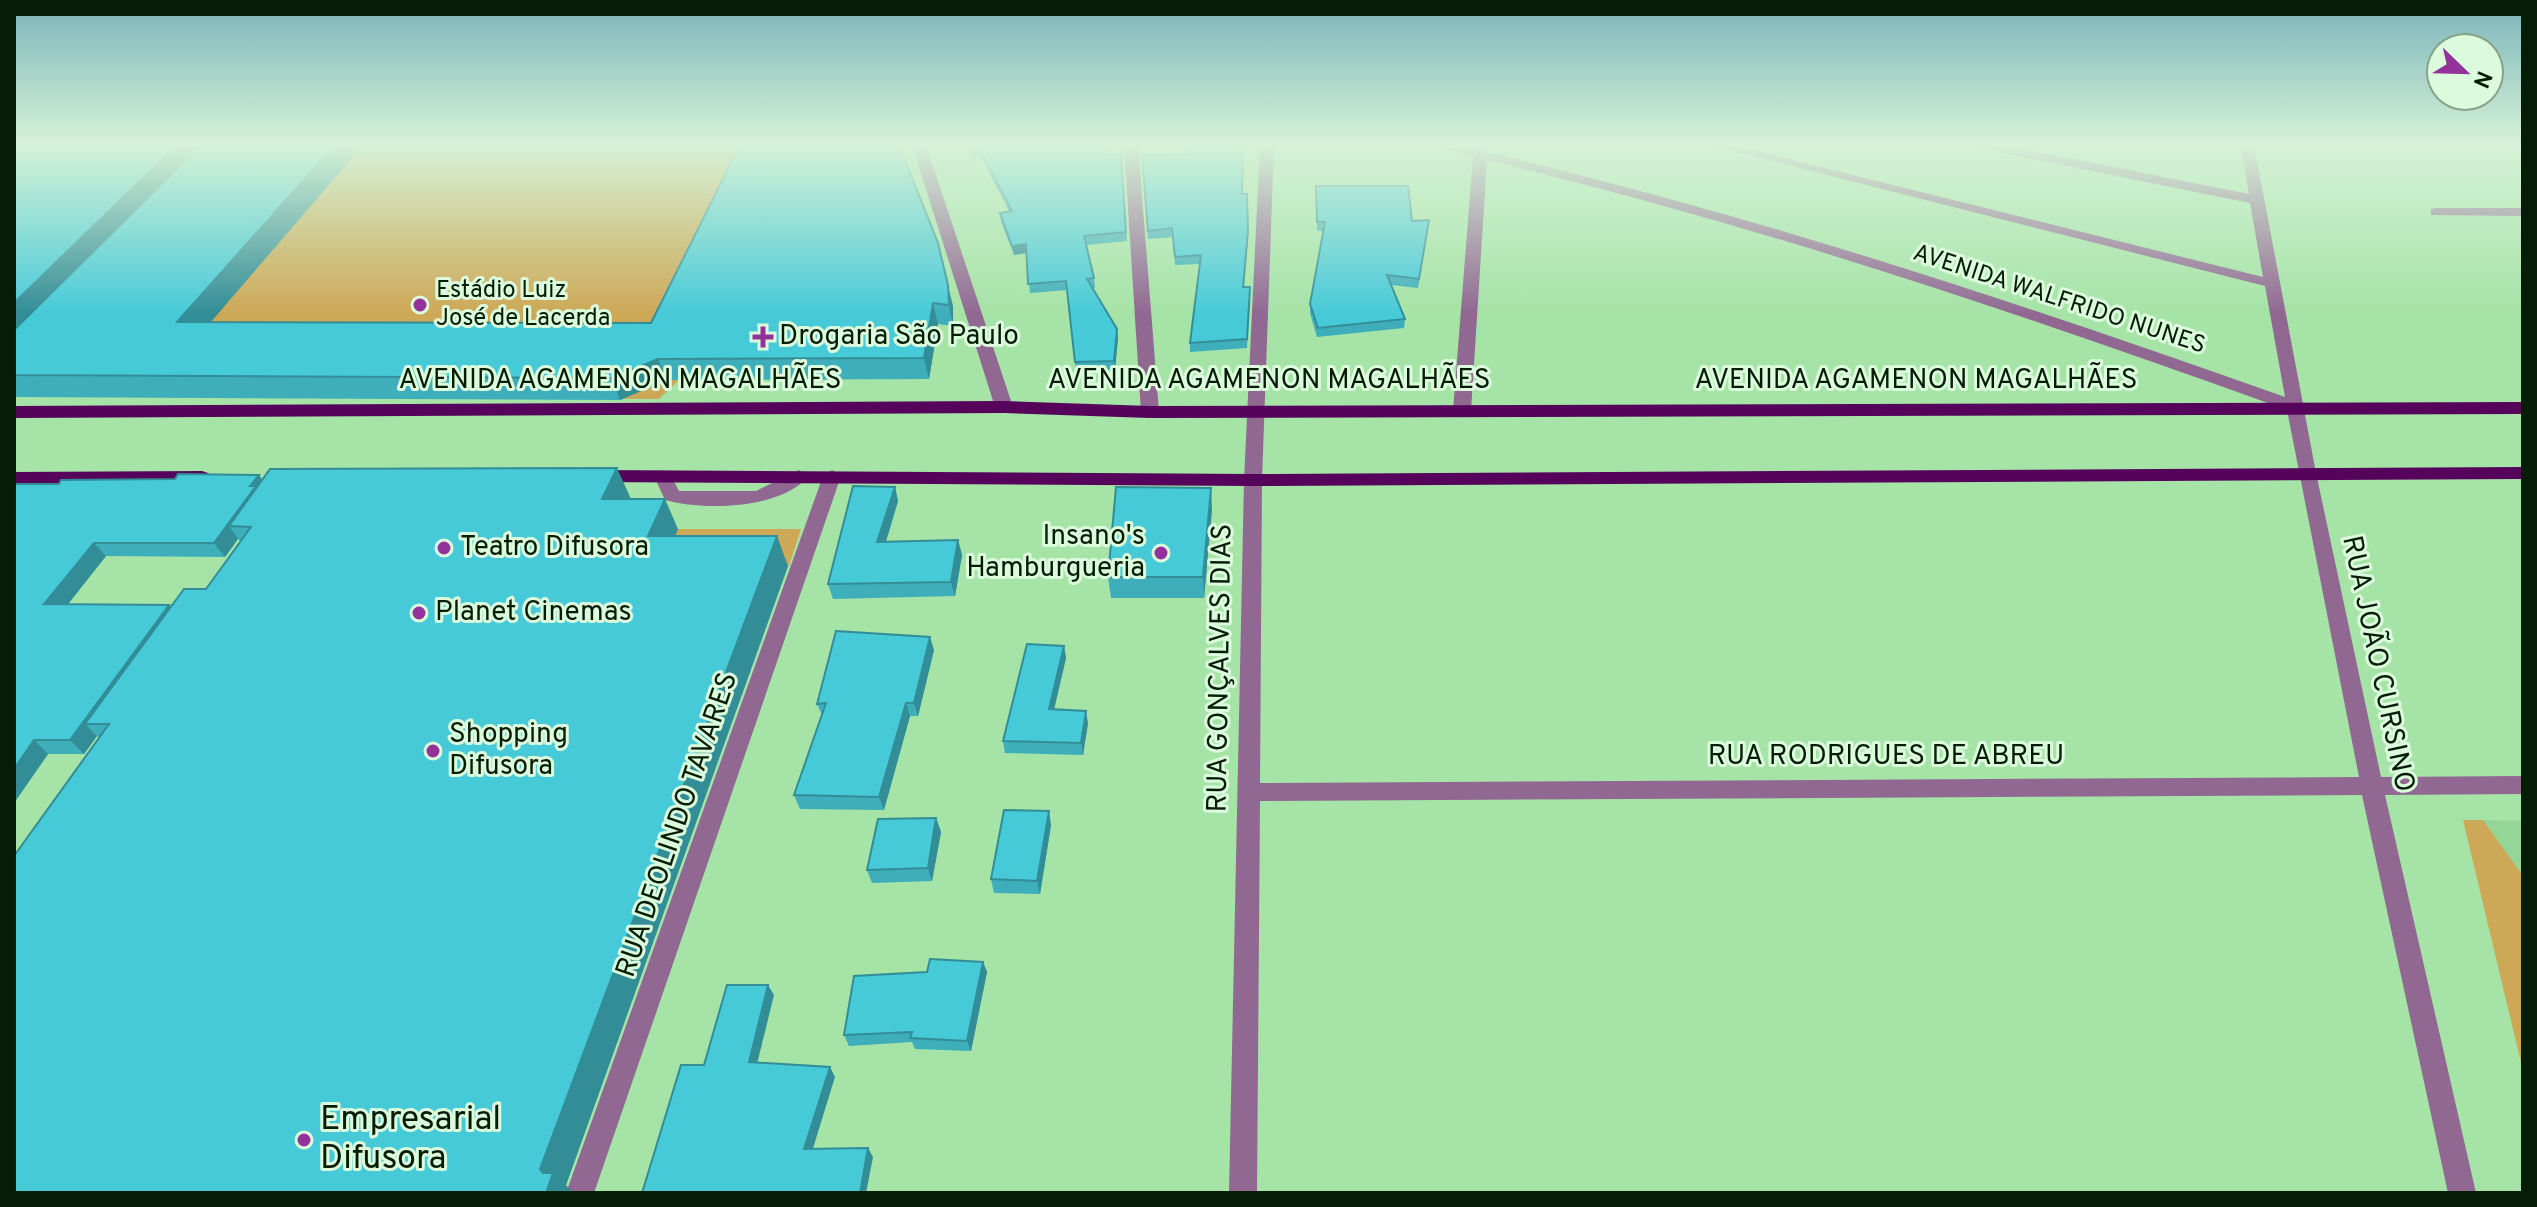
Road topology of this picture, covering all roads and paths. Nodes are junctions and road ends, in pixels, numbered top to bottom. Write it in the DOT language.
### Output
graph roads {
  1 [pos="937,201"];
  2 [pos="1135,201"];
  3 [pos="1265,201"];
  4 [pos="1477,201"];
  5 [pos="1661,201"];
  6 [pos="1942,201"];
  7 [pos="2254,201"];
  8 [pos="2436,212"];
  9 [pos="2523,212"];
  10 [pos="2270,283"];
  11 [pos="1004,407"];
  12 [pos="2297,408"];
  13 [pos="2523,408"];
  14 [pos="1258,411"];
  15 [pos="1462,411"];
  16 [pos="14,412"];
  17 [pos="1150,412"];
  18 [pos="2307,473"];
  19 [pos="2523,473"];
  20 [pos="567,476"];
  21 [pos="663,476"];
  22 [pos="799,476"];
  23 [pos="832,476"];
  24 [pos="217,477"];
  25 [pos="14,478"];
  26 [pos="1253,480"];
  27 [pos="2371,783"];
  28 [pos="2523,785"];
  29 [pos="1249,792"];
  30 [pos="580,1193"];
  31 [pos="1243,1193"];
  32 [pos="2462,1193"];
  1 -- 11 [label="street"];
  2 -- 17 [label="street"];
  3 -- 14 [label="street, RUA GONÇALVES DIAS"];
  4 -- 15 [label="street"];
  5 -- 12 [label="street, AVENIDA WALFRIDO NUNES"];
  6 -- 10 [label="street"];
  7 -- 10 [label="street, RUA JOÃO CURSINO"];
  8 -- 9 [label="street"];
  10 -- 12 [label="street, RUA JOÃO CURSINO"];
  11 -- 16 [label="main road, AVENIDA AGAMENON MAGALHÃES"];
  11 -- 17 [label="main road, AVENIDA AGAMENON MAGALHÃES"];
  12 -- 13 [label="main road, AVENIDA AGAMENON MAGALHÃES"];
  12 -- 15 [label="main road, AVENIDA AGAMENON MAGALHÃES"];
  12 -- 18 [label="street, RUA JOÃO CURSINO"];
  14 -- 15 [label="main road, AVENIDA AGAMENON MAGALHÃES"];
  14 -- 17 [label="main road, AVENIDA AGAMENON MAGALHÃES"];
  14 -- 26 [label="street, RUA GONÇALVES DIAS"];
  18 -- 19 [label="main road"];
  18 -- 26 [label="main road"];
  18 -- 27 [label="street, RUA JOÃO CURSINO"];
  20 -- 21 [label="main road"];
  21 -- 22 [label="street"];
  22 -- 23 [label="main road"];
  23 -- 26 [label="main road"];
  23 -- 30 [label="street, RUA DEOLINDO TAVARES"];
  24 -- 25 [label="main road"];
  26 -- 29 [label="street, RUA GONÇALVES DIAS"];
  27 -- 28 [label="street, RUA RODRIGUES DE ABREU"];
  27 -- 29 [label="street, RUA RODRIGUES DE ABREU"];
  27 -- 32 [label="street, RUA JOÃO CURSINO"];
  29 -- 31 [label="street, RUA GONÇALVES DIAS"];
}
